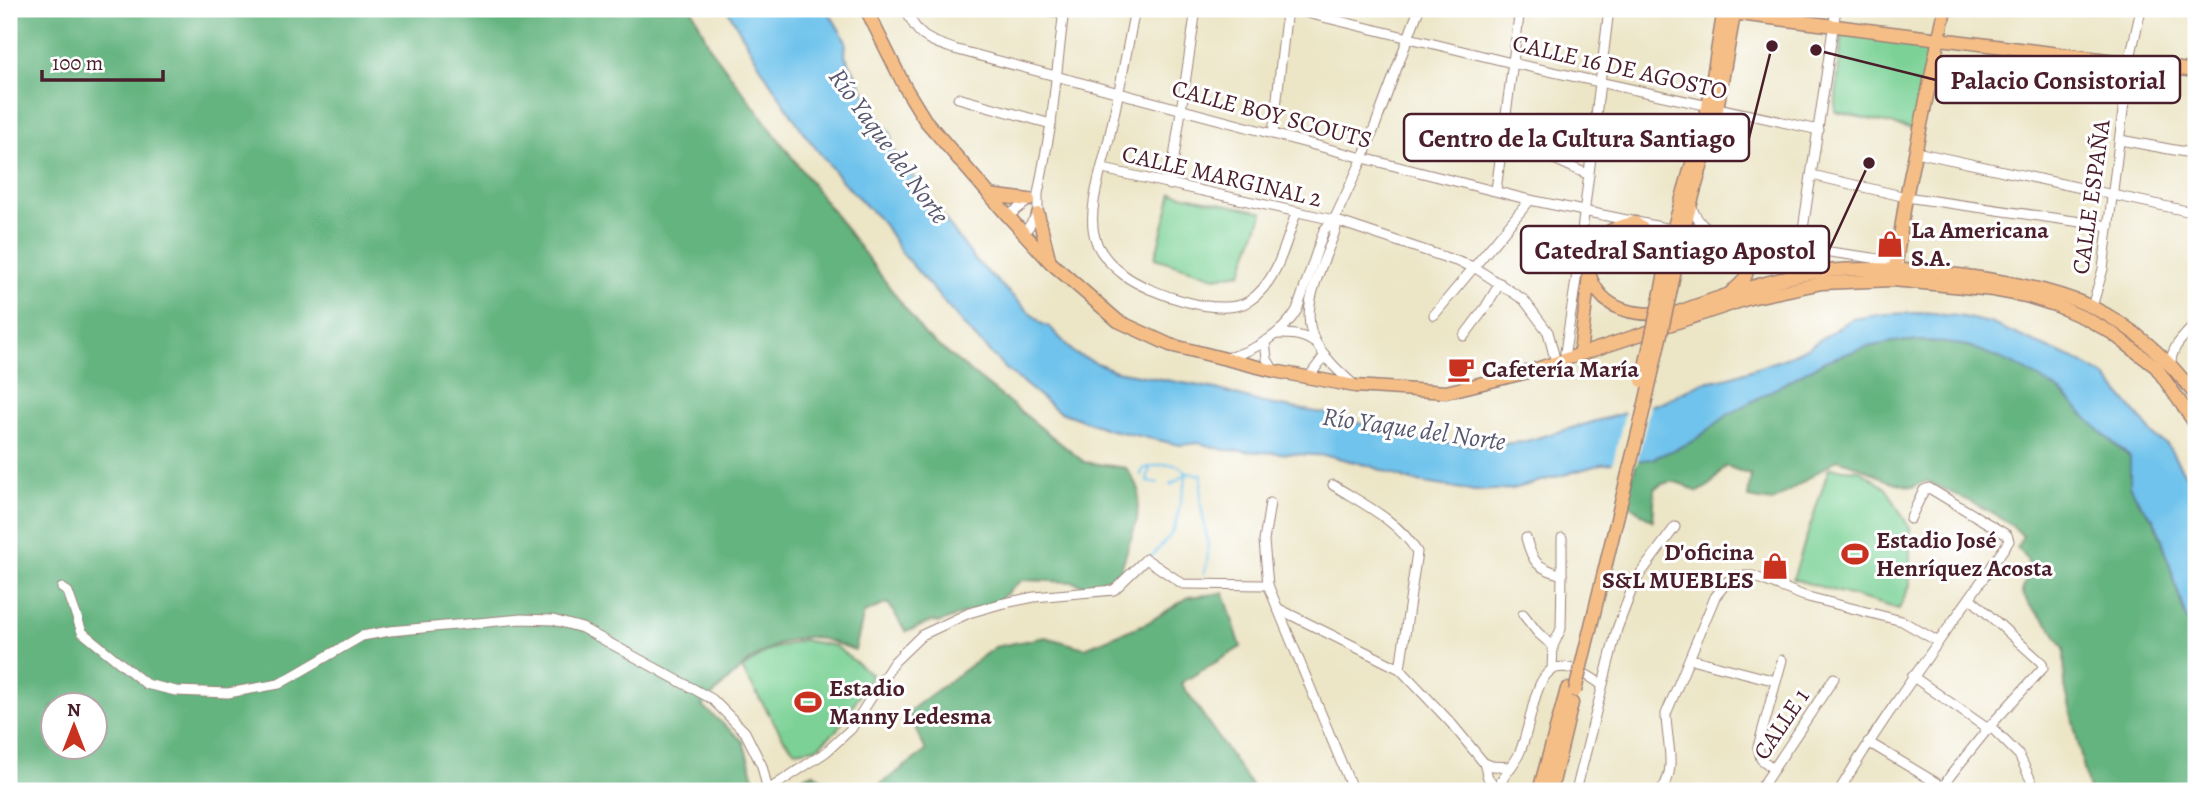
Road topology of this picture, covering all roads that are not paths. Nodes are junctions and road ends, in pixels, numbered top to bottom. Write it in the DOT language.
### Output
graph roads {
  1 [pos="866,9"];
  2 [pos="906,9"];
  3 [pos="1034,9"];
  4 [pos="1135,9"];
  5 [pos="1195,9"];
  6 [pos="1288,9"];
  7 [pos="1419,9"];
  8 [pos="1520,9"];
  9 [pos="1609,9"];
  10 [pos="1681,9"];
  11 [pos="1836,9"];
  12 [pos="1945,9"];
  13 [pos="2141,9"];
  14 [pos="1064,11"];
  15 [pos="1729,11"];
  16 [pos="1834,27"];
  17 [pos="1409,38"];
  18 [pos="1939,39"];
  19 [pos="1511,63"];
  20 [pos="2129,63"];
  21 [pos="2196,71"];
  22 [pos="1057,77"];
  23 [pos="1599,81"];
  24 [pos="1119,93"];
  25 [pos="958,99"];
  26 [pos="1713,108"];
  27 [pos="1183,110"];
  28 [pos="1051,124"];
  29 [pos="1819,130"];
  30 [pos="1273,134"];
  31 [pos="1502,135"];
  32 [pos="2120,140"];
  33 [pos="1916,152"];
  34 [pos="2196,154"];
  35 [pos="1363,158"];
  36 [pos="1103,169"];
  37 [pos="1589,175"];
  38 [pos="1812,175"];
  39 [pos="1170,185"];
  40 [pos="1496,190"];
  41 [pos="2113,194"];
  42 [pos="989,195"];
  43 [pos="1034,197"];
  44 [pos="1906,197"];
  45 [pos="1530,200"];
  46 [pos="1691,206"];
  47 [pos="1585,211"];
  48 [pos="1296,213"];
  49 [pos="2196,213"];
  50 [pos="1038,214"];
  51 [pos="1008,216"];
  52 [pos="1334,220"];
  53 [pos="1635,223"];
  54 [pos="2109,226"];
  55 [pos="1679,231"];
  56 [pos="1024,233"];
  57 [pos="1726,238"];
  58 [pos="1800,249"];
  59 [pos="1672,260"];
  60 [pos="1050,262"];
  61 [pos="1474,267"];
  62 [pos="1894,271"];
  63 [pos="1589,274"];
  64 [pos="1805,274"];
  65 [pos="1823,277"];
  66 [pos="1500,283"];
  67 [pos="1713,300"];
  68 [pos="2092,307"];
  69 [pos="1678,312"];
  70 [pos="1434,315"];
  71 [pos="2196,323"];
  72 [pos="1276,334"];
  73 [pos="1464,336"];
  74 [pos="1265,341"];
  75 [pos="1317,344"];
  76 [pos="1580,351"];
  77 [pos="1560,353"];
  78 [pos="1325,355"];
  79 [pos="1222,359"];
  80 [pos="2171,365"];
  81 [pos="1274,371"];
  82 [pos="2182,376"];
  83 [pos="1308,377"];
  84 [pos="2196,384"];
  85 [pos="1355,386"];
  86 [pos="2172,387"];
  87 [pos="1419,389"];
  88 [pos="2196,396"];
  89 [pos="2196,411"];
  90 [pos="2196,425"];
  91 [pos="1333,485"];
  92 [pos="1270,503"];
  93 [pos="1910,519"];
  94 [pos="1675,527"];
  95 [pos="1526,538"];
  96 [pos="1562,538"];
  97 [pos="1562,575"];
  98 [pos="1268,585"];
  99 [pos="62,588"];
  100 [pos="1970,598"];
  101 [pos="1277,608"];
  102 [pos="1523,614"];
  103 [pos="1937,640"];
  104 [pos="1553,646"];
  105 [pos="1691,659"];
  106 [pos="1782,660"];
  107 [pos="1400,669"];
  108 [pos="1552,669"];
  109 [pos="1912,676"];
  110 [pos="1834,678"];
  111 [pos="1776,681"];
  112 [pos="1602,685"];
  113 [pos="1989,728"];
  114 [pos="1868,742"];
  115 [pos="1484,764"];
  116 [pos="1511,767"];
  117 [pos="1774,769"];
  118 [pos="768,790"];
  119 [pos="1542,790"];
  120 [pos="1945,790"];
  121 [pos="1353,791"];
  122 [pos="1498,791"];
  123 [pos="1576,791"];
  124 [pos="1661,791"];
  125 [pos="1759,791"];
  126 [pos="1839,791"];
  127 [pos="2036,791"];
  1 -- 42 [label="main road"];
  2 -- 22 [label="street, CALLE BOY SCOUTS"];
  3 -- 14 [label="street"];
  4 -- 24 [label="street"];
  5 -- 27 [label="street"];
  6 -- 17 [label="street, CALLE 16 DE AGOSTO"];
  6 -- 30 [label="street"];
  7 -- 17 [label="street"];
  8 -- 19 [label="street"];
  9 -- 23 [label="street"];
  10 -- 15 [label="street"];
  11 -- 16 [label="street"];
  12 -- 18 [label="main road"];
  13 -- 20 [label="street, CALLE ESPAÑA"];
  14 -- 22 [label="street"];
  15 -- 16 [label="main road"];
  15 -- 26 [label="main road"];
  16 -- 18 [label="main road"];
  16 -- 29 [label="street"];
  17 -- 19 [label="street, CALLE 16 DE AGOSTO"];
  17 -- 35 [label="street"];
  18 -- 20 [label="main road"];
  18 -- 33 [label="main road"];
  19 -- 23 [label="street, CALLE 16 DE AGOSTO"];
  19 -- 31 [label="street"];
  20 -- 21 [label="main road"];
  20 -- 32 [label="street, CALLE ESPAÑA"];
  22 -- 24 [label="street, CALLE BOY SCOUTS"];
  22 -- 28 [label="street"];
  23 -- 26 [label="street, CALLE 16 DE AGOSTO"];
  23 -- 37 [label="street"];
  24 -- 27 [label="street, CALLE BOY SCOUTS"];
  24 -- 36 [label="street"];
  25 -- 28 [label="street"];
  26 -- 29 [label="street, CALLE 16 DE AGOSTO"];
  26 -- 46 [label="main road"];
  26 -- 55 [label="main road"];
  27 -- 30 [label="street, CALLE BOY SCOUTS"];
  27 -- 39 [label="street"];
  28 -- 43 [label="street"];
  29 -- 38 [label="street"];
  30 -- 35 [label="street, CALLE BOY SCOUTS"];
  31 -- 37 [label="street"];
  31 -- 40 [label="street"];
  32 -- 34 [label="street"];
  32 -- 41 [label="street, CALLE ESPAÑA"];
  33 -- 41 [label="street"];
  33 -- 44 [label="main road"];
  35 -- 40 [label="street, CALLE BOY SCOUTS"];
  35 -- 52 [label="street"];
  36 -- 39 [label="street, CALLE MARGINAL 2"];
  36 -- 48 [label="street"];
  37 -- 47 [label="street"];
  38 -- 44 [label="street"];
  38 -- 58 [label="street"];
  39 -- 48 [label="street, CALLE MARGINAL 2"];
  40 -- 45 [label="street, CALLE BOY SCOUTS"];
  41 -- 49 [label="street"];
  41 -- 54 [label="street, CALLE ESPAÑA"];
  42 -- 43 [label="main road"];
  42 -- 51 [label="main road"];
  43 -- 50 [label="street"];
  43 -- 51 [label="street"];
  44 -- 54 [label="street"];
  44 -- 62 [label="main road"];
  45 -- 47 [label="street, CALLE BOY SCOUTS"];
  45 -- 61 [label="street"];
  46 -- 55 [label="main road"];
  46 -- 57 [label="street, CALLE BOY SCOUTS"];
  47 -- 53 [label="street, CALLE BOY SCOUTS"];
  47 -- 77 [label="street"];
  48 -- 52 [label="street, CALLE MARGINAL 2"];
  50 -- 56 [label="street"];
  50 -- 60 [label="main road"];
  51 -- 56 [label="main road"];
  52 -- 61 [label="street, CALLE MARGINAL 2"];
  52 -- 72 [label="street"];
  52 -- 75 [label="street"];
  53 -- 55 [label="street, CALLE BOY SCOUTS"];
  53 -- 59 [label="main road"];
  53 -- 63 [label="main road"];
  54 -- 68 [label="street, CALLE ESPAÑA"];
  55 -- 57 [label="street, CALLE BOY SCOUTS"];
  55 -- 59 [label="main road"];
  56 -- 60 [label="main road"];
  57 -- 58 [label="street, CALLE BOY SCOUTS"];
  57 -- 59 [label="main road"];
  57 -- 64 [label="street, CALLE BOY SCOUTS"];
  57 -- 65 [label="main road"];
  57 -- 67 [label="main road"];
  58 -- 62 [label="street, CALLE BOY SCOUTS"];
  59 -- 119 [label="main road, bridge"];
  60 -- 79 [label="main road"];
  61 -- 66 [label="street, CALLE MARGINAL 2"];
  61 -- 70 [label="street"];
  62 -- 65 [label="main road"];
  62 -- 68 [label="main road"];
  62 -- 86 [label="main road"];
  63 -- 69 [label="main road"];
  63 -- 76 [label="main road"];
  64 -- 65 [label="main road"];
  64 -- 67 [label="main road"];
  65 -- 76 [label="main road"];
  66 -- 73 [label="street"];
  66 -- 77 [label="street, CALLE MARGINAL 2"];
  67 -- 69 [label="main road"];
  68 -- 80 [label="main road"];
  69 -- 76 [label="main road"];
  71 -- 80 [label="street"];
  72 -- 74 [label="street"];
  72 -- 75 [label="street"];
  74 -- 79 [label="street"];
  74 -- 81 [label="street"];
  75 -- 78 [label="street"];
  76 -- 77 [label="main road"];
  76 -- 87 [label="main road"];
  77 -- 87 [label="main road"];
  78 -- 83 [label="street"];
  78 -- 85 [label="street"];
  79 -- 81 [label="main road"];
  80 -- 82 [label="main road"];
  81 -- 83 [label="main road"];
  82 -- 84 [label="main road"];
  82 -- 88 [label="main road"];
  83 -- 85 [label="main road"];
  85 -- 87 [label="main road"];
  86 -- 89 [label="main road"];
  86 -- 90 [label="main road"];
  91 -- 107 [label="street"];
  92 -- 98 [label="street"];
  93 -- 100 [label="street"];
  94 -- 112 [label="street"];
  95 -- 97 [label="street"];
  96 -- 97 [label="street"];
  97 -- 104 [label="street"];
  98 -- 101 [label="street"];
  98 -- 118 [label="street"];
  99 -- 118 [label="street"];
  100 -- 103 [label="street"];
  100 -- 113 [label="street"];
  101 -- 107 [label="street"];
  101 -- 121 [label="street"];
  102 -- 104 [label="street"];
  103 -- 105 [label="street"];
  103 -- 109 [label="street"];
  104 -- 108 [label="street"];
  105 -- 111 [label="street"];
  105 -- 124 [label="street"];
  106 -- 111 [label="street"];
  107 -- 115 [label="street"];
  108 -- 112 [label="street"];
  108 -- 116 [label="street"];
  109 -- 113 [label="street"];
  109 -- 114 [label="street"];
  110 -- 117 [label="street, CALLE 1"];
  111 -- 117 [label="street"];
  112 -- 123 [label="street"];
  113 -- 120 [label="street"];
  113 -- 127 [label="street"];
  114 -- 120 [label="street"];
  114 -- 126 [label="street"];
  115 -- 116 [label="street"];
  115 -- 122 [label="street"];
  116 -- 122 [label="street"];
  117 -- 125 [label="street, CALLE 1"];
}
